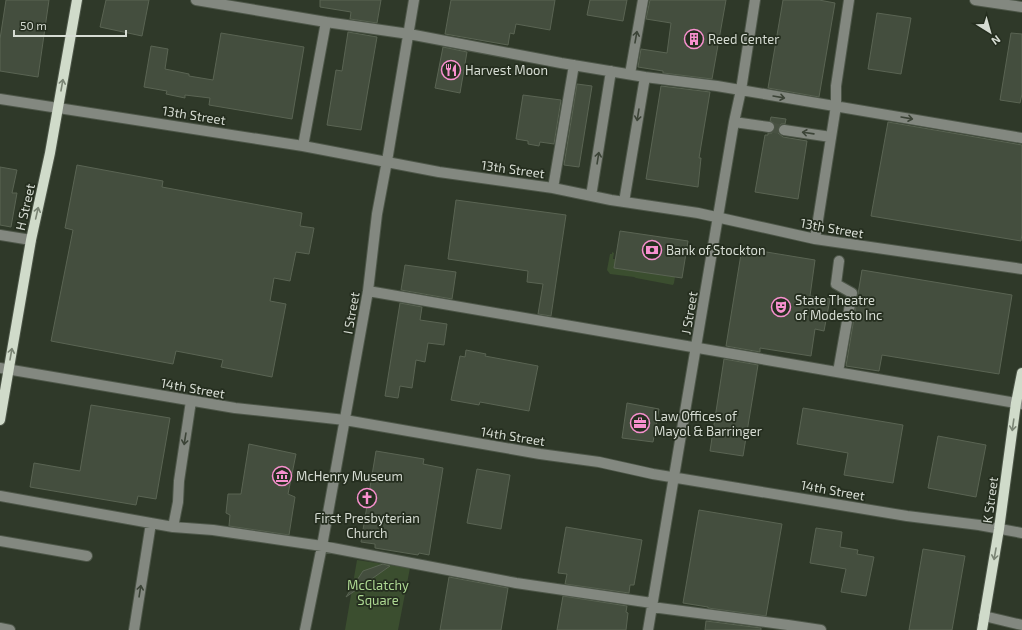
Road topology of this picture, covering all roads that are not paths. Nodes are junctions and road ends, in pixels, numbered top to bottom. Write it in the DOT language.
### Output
graph roads {
  1 [pos="77,0"];
  2 [pos="196,0"];
  3 [pos="414,0"];
  4 [pos="643,0"];
  5 [pos="755,0"];
  6 [pos="849,0"];
  7 [pos="975,0"];
  8 [pos="1022,7"];
  9 [pos="326,22"];
  10 [pos="409,34"];
  11 [pos="574,65"];
  12 [pos="611,71"];
  13 [pos="630,74"];
  14 [pos="645,77"];
  15 [pos="741,90"];
  16 [pos="0,99"];
  17 [pos="836,106"];
  18 [pos="58,108"];
  19 [pos="734,122"];
  20 [pos="769,127"];
  21 [pos="784,130"];
  22 [pos="831,137"];
  23 [pos="1022,138"];
  24 [pos="303,146"];
  25 [pos="388,161"];
  26 [pos="553,188"];
  27 [pos="591,196"];
  28 [pos="624,202"];
  29 [pos="718,218"];
  30 [pos="0,235"];
  31 [pos="815,239"];
  32 [pos="31,240"];
  33 [pos="839,261"];
  34 [pos="1022,269"];
  35 [pos="368,291"];
  36 [pos="696,348"];
  37 [pos="4,369"];
  38 [pos="838,372"];
  39 [pos="1022,373"];
  40 [pos="191,400"];
  41 [pos="1019,403"];
  42 [pos="0,420"];
  43 [pos="345,420"];
  44 [pos="675,477"];
  45 [pos="0,496"];
  46 [pos="150,522"];
  47 [pos="173,527"];
  48 [pos="1000,529"];
  49 [pos="1022,533"];
  50 [pos="0,541"];
  51 [pos="322,546"];
  52 [pos="86,556"];
  53 [pos="652,605"];
  54 [pos="984,616"];
  55 [pos="1022,625"];
  56 [pos="0,628"];
  57 [pos="10,630"];
  58 [pos="134,630"];
  59 [pos="305,630"];
  60 [pos="648,630"];
  61 [pos="821,630"];
  62 [pos="982,630"];
  18 -- 1 [label="main road, H Street, one-way"];
  2 -- 9 [label="street"];
  3 -- 10 [label="street, I Street"];
  13 -- 4 [label="street, one-way"];
  5 -- 15 [label="street, J Street"];
  6 -- 17 [label="street"];
  7 -- 8 [label="street"];
  9 -- 10 [label="street"];
  9 -- 24 [label="street"];
  10 -- 11 [label="street"];
  10 -- 25 [label="street, I Street"];
  11 -- 12 [label="street"];
  11 -- 26 [label="street"];
  12 -- 13 [label="street"];
  27 -- 12 [label="street, one-way"];
  13 -- 14 [label="street"];
  14 -- 15 [label="street"];
  14 -- 28 [label="street, one-way"];
  15 -- 17 [label="street, one-way"];
  15 -- 19 [label="street, J Street"];
  16 -- 18 [label="street, 13th Street"];
  17 -- 22 [label="street"];
  17 -- 23 [label="street, one-way"];
  18 -- 24 [label="street, 13th Street"];
  32 -- 18 [label="main road, H Street, one-way"];
  19 -- 20 [label="street"];
  19 -- 29 [label="street, J Street"];
  22 -- 21 [label="street, one-way"];
  22 -- 31 [label="street"];
  24 -- 25 [label="street, 13th Street"];
  25 -- 26 [label="street, 13th Street"];
  25 -- 35 [label="street, I Street"];
  26 -- 27 [label="street, 13th Street"];
  27 -- 28 [label="street, 13th Street"];
  28 -- 29 [label="street, 13th Street"];
  29 -- 31 [label="street, 13th Street"];
  29 -- 36 [label="street, J Street"];
  30 -- 32 [label="street"];
  31 -- 34 [label="street, 13th Street"];
  37 -- 32 [label="main road, H Street, one-way"];
  33 -- 38 [label="street"];
  35 -- 36 [label="street"];
  35 -- 43 [label="street, I Street"];
  36 -- 38 [label="street"];
  36 -- 44 [label="street, J Street"];
  37 -- 40 [label="street, 14th Street"];
  37 -- 42 [label="main road, H Street"];
  38 -- 41 [label="street"];
  39 -- 41 [label="main road, K Street"];
  40 -- 43 [label="street, 14th Street"];
  40 -- 47 [label="street, one-way"];
  41 -- 48 [label="main road, K Street, one-way"];
  43 -- 44 [label="street, 14th Street"];
  43 -- 51 [label="street, I Street"];
  44 -- 48 [label="street, 14th Street"];
  44 -- 53 [label="street, J Street"];
  45 -- 46 [label="street"];
  46 -- 47 [label="street"];
  58 -- 46 [label="street, one-way"];
  47 -- 51 [label="street"];
  48 -- 49 [label="street, 14th Street"];
  48 -- 54 [label="main road, K Street, one-way"];
  50 -- 52 [label="street"];
  51 -- 53 [label="street"];
  51 -- 59 [label="street, I Street"];
  53 -- 60 [label="street, J Street"];
  53 -- 61 [label="street"];
  54 -- 55 [label="street"];
  54 -- 62 [label="main road, K Street"];
  56 -- 57 [label="street"];
}
